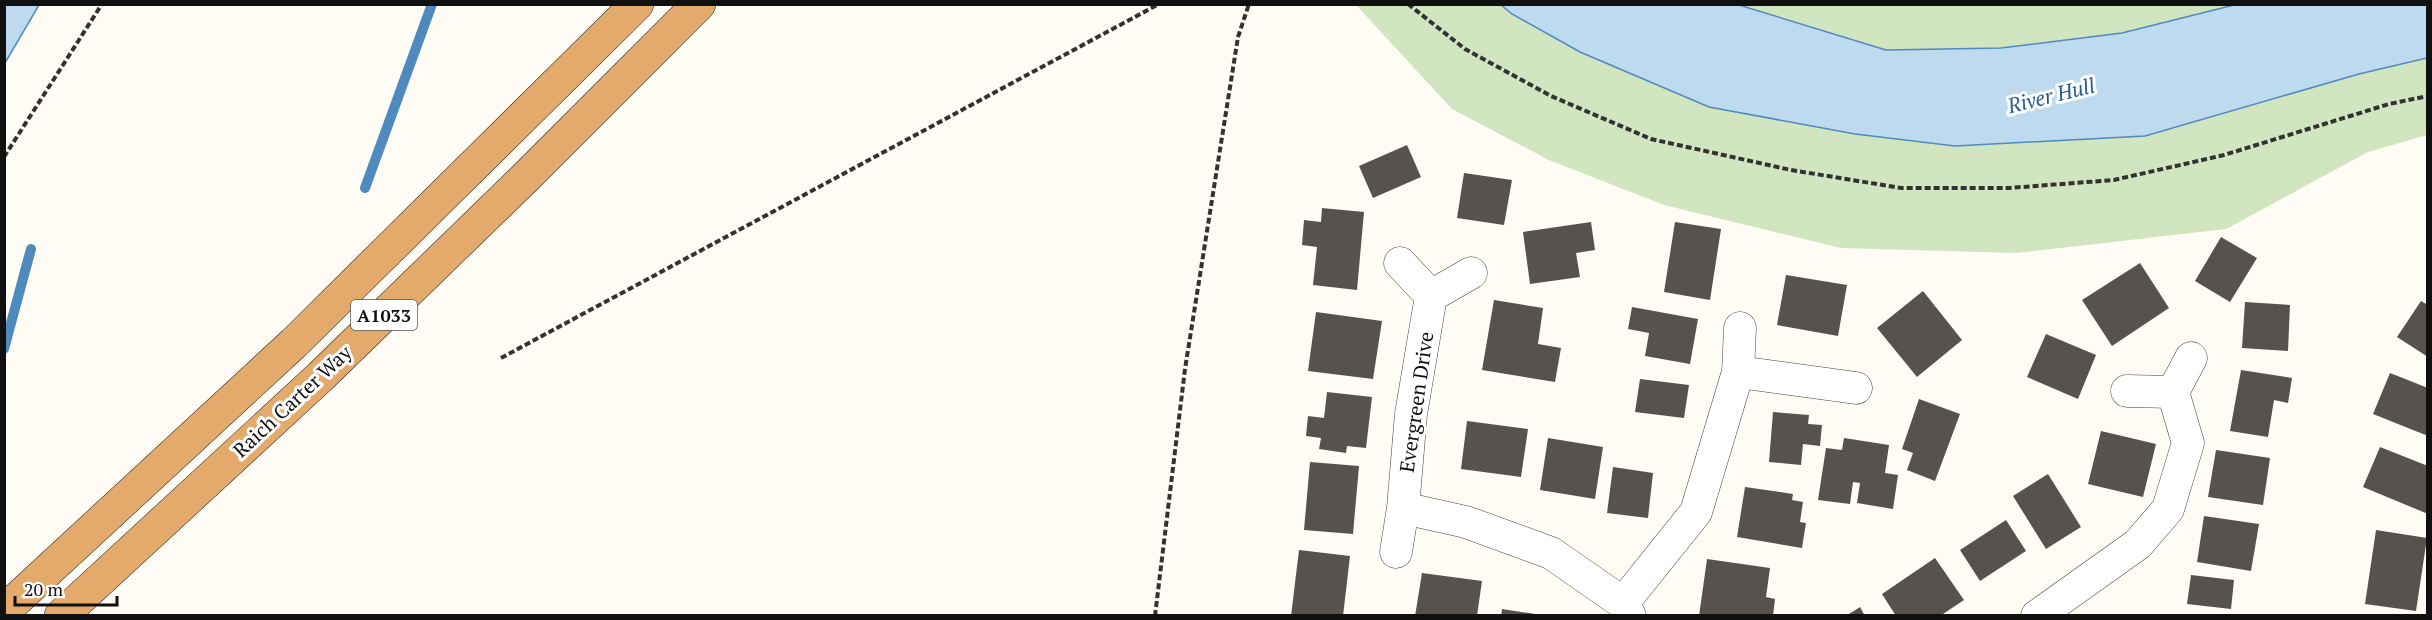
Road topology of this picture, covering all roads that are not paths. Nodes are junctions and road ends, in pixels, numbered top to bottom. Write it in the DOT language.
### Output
graph roads {
  1 [pos="637,4"];
  2 [pos="699,4"];
  3 [pos="1400,263"];
  4 [pos="1471,273"];
  5 [pos="1431,296"];
  6 [pos="1740,328"];
  7 [pos="2191,358"];
  8 [pos="1738,372"];
  9 [pos="1856,388"];
  10 [pos="2127,391"];
  11 [pos="2173,392"];
  12 [pos="1403,508"];
  13 [pos="1395,552"];
  14 [pos="1627,609"];
  15 [pos="4,611"];
  16 [pos="60,615"];
  17 [pos="2037,615"];
  1 -- 15 [label="highway, Raich Carter Way / A1033"];
  2 -- 16 [label="highway, Raich Carter Way / A1033"];
  3 -- 5 [label="street"];
  4 -- 5 [label="street"];
  5 -- 12 [label="street, Evergreen Drive"];
  6 -- 8 [label="street"];
  7 -- 11 [label="street"];
  8 -- 9 [label="street"];
  8 -- 14 [label="street"];
  10 -- 11 [label="street"];
  11 -- 17 [label="street"];
  12 -- 13 [label="street, Evergreen Drive"];
  12 -- 14 [label="street"];
}
